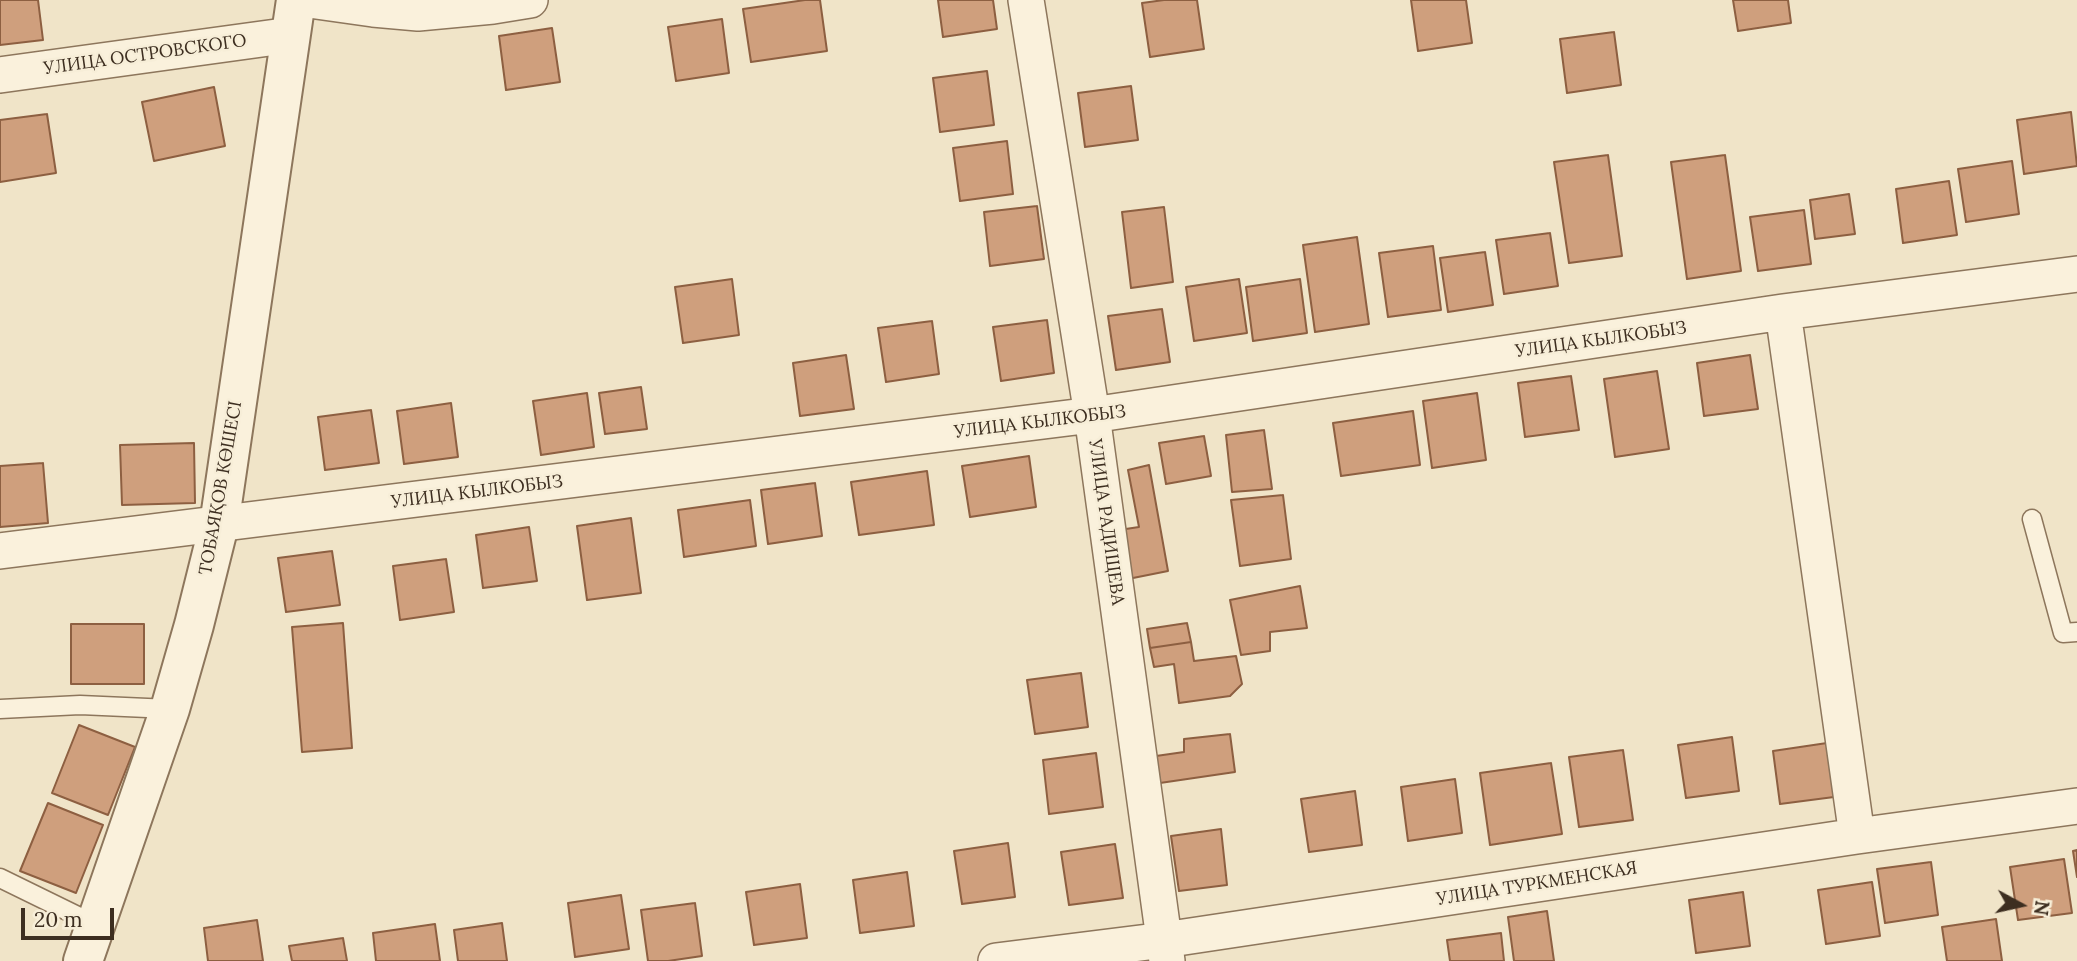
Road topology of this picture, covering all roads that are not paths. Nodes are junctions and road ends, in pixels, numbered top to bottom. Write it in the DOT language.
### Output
graph roads {
  1 [pos="309,0"];
  2 [pos="530,0"];
  3 [pos="1026,0"];
  4 [pos="293,17"];
  5 [pos="0,75"];
  6 [pos="2077,274"];
  7 [pos="1783,312"];
  8 [pos="1092,415"];
  9 [pos="2032,519"];
  10 [pos="219,525"];
  11 [pos="0,551"];
  12 [pos="2077,632"];
  13 [pos="0,709"];
  14 [pos="170,709"];
  15 [pos="2077,806"];
  16 [pos="1857,836"];
  17 [pos="0,878"];
  18 [pos="96,925"];
  19 [pos="1166,951"];
  20 [pos="83,961"];
  21 [pos="996,961"];
  1 -- 2 [label="street"];
  3 -- 8 [label="street, УЛИЦА РАДИЩЕВА"];
  4 -- 5 [label="street, УЛИЦА ОСТРОВСКОГО"];
  4 -- 10 [label="street, ТОБАЯҚОВ КӨШЕСІ"];
  6 -- 7 [label="street, УЛИЦА КЫЛКОБЫЗ"];
  7 -- 8 [label="street, УЛИЦА КЫЛКОБЫЗ"];
  7 -- 16 [label="street"];
  8 -- 10 [label="street, УЛИЦА КЫЛКОБЫЗ"];
  8 -- 19 [label="street, УЛИЦА РАДИЩЕВА"];
  9 -- 12 [label="lane"];
  10 -- 11 [label="street, УЛИЦА КЫЛКОБЫЗ"];
  10 -- 14 [label="street, ТОБАЯҚОВ КӨШЕСІ"];
  13 -- 14 [label="lane"];
  14 -- 18 [label="street, ТОБАЯҚОВ КӨШЕСІ"];
  15 -- 16 [label="street, УЛИЦА ТУРКМЕНСКАЯ"];
  16 -- 19 [label="street, УЛИЦА ТУРКМЕНСКАЯ"];
  17 -- 18 [label="lane"];
  18 -- 20 [label="street, ТОБАЯҚОВ КӨШЕСІ"];
  19 -- 21 [label="street, УЛИЦА ТУРКМЕНСКАЯ"];
}
